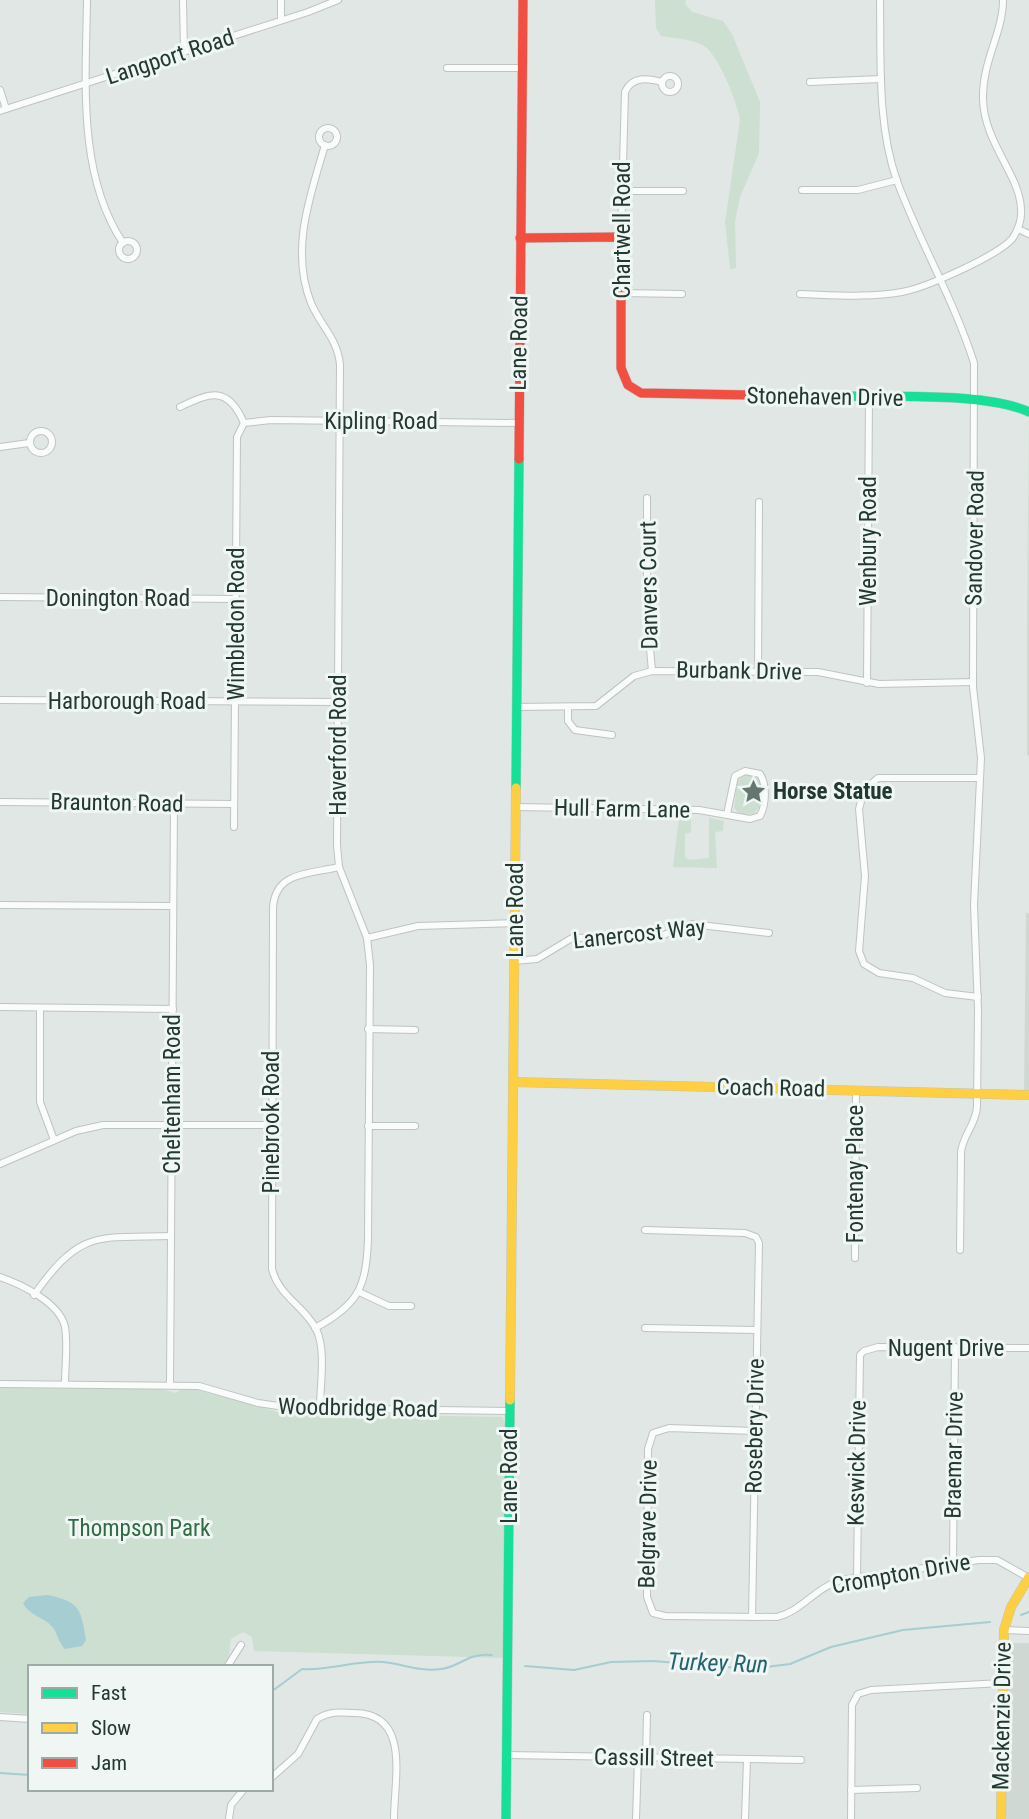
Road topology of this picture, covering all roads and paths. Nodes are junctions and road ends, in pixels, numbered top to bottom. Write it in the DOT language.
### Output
graph roads {
  1 [pos="87,0"];
  2 [pos="183,0"];
  3 [pos="281,0"];
  4 [pos="338,0"];
  5 [pos="523,0"];
  6 [pos="880,0"];
  7 [pos="1003,0"];
  8 [pos="281,20"];
  9 [pos="184,52"];
  10 [pos="447,68"];
  11 [pos="522,68"];
  12 [pos="881,79"];
  13 [pos="662,82"];
  14 [pos="810,82"];
  15 [pos="87,83"];
  16 [pos="0,90"];
  17 [pos="3,110"];
  18 [pos="325,145"];
  19 [pos="897,180"];
  20 [pos="802,190"];
  21 [pos="622,191"];
  22 [pos="683,191"];
  23 [pos="1018,229"];
  24 [pos="1029,234"];
  25 [pos="621,237"];
  26 [pos="520,238"];
  27 [pos="123,243"];
  28 [pos="942,278"];
  29 [pos="621,293"];
  30 [pos="682,294"];
  31 [pos="800,294"];
  32 [pos="625,380"];
  33 [pos="869,398"];
  34 [pos="976,400"];
  35 [pos="180,407"];
  36 [pos="1029,412"];
  37 [pos="340,421"];
  38 [pos="244,423"];
  39 [pos="519,423"];
  40 [pos="29,443"];
  41 [pos="0,447"];
  42 [pos="648,498"];
  43 [pos="759,502"];
  44 [pos="0,597"];
  45 [pos="236,599"];
  46 [pos="652,671"];
  47 [pos="758,671"];
  48 [pos="973,682"];
  49 [pos="867,683"];
  50 [pos="0,700"];
  51 [pos="235,702"];
  52 [pos="338,702"];
  53 [pos="516,707"];
  54 [pos="568,708"];
  55 [pos="612,735"];
  56 [pos="980,778"];
  57 [pos="0,802"];
  58 [pos="174,804"];
  59 [pos="234,804"];
  60 [pos="515,807"];
  61 [pos="727,814"];
  62 [pos="234,827"];
  63 [pos="339,867"];
  64 [pos="0,905"];
  65 [pos="173,906"];
  66 [pos="514,923"];
  67 [pos="769,933"];
  68 [pos="367,938"];
  69 [pos="514,961"];
  70 [pos="978,997"];
  71 [pos="0,1007"];
  72 [pos="40,1008"];
  73 [pos="173,1009"];
  74 [pos="368,1029"];
  75 [pos="415,1030"];
  76 [pos="513,1082"];
  77 [pos="856,1090"];
  78 [pos="977,1093"];
  79 [pos="1029,1095"];
  80 [pos="172,1124"];
  81 [pos="272,1125"];
  82 [pos="368,1126"];
  83 [pos="415,1126"];
  84 [pos="54,1140"];
  85 [pos="0,1164"];
  86 [pos="645,1230"];
  87 [pos="171,1236"];
  88 [pos="960,1250"];
  89 [pos="855,1258"];
  90 [pos="0,1277"];
  91 [pos="359,1292"];
  92 [pos="34,1295"];
  93 [pos="411,1307"];
  94 [pos="315,1328"];
  95 [pos="645,1328"];
  96 [pos="756,1330"];
  97 [pos="955,1347"];
  98 [pos="1029,1348"];
  99 [pos="864,1351"];
  100 [pos="0,1384"];
  101 [pos="65,1384"];
  102 [pos="170,1384"];
  103 [pos="320,1408"];
  104 [pos="510,1411"];
  105 [pos="755,1430"];
  106 [pos="953,1563"];
  107 [pos="857,1577"];
  108 [pos="1029,1577"];
  109 [pos="653,1613"];
  110 [pos="752,1617"];
  111 [pos="1004,1630"];
  112 [pos="1029,1631"];
  113 [pos="241,1646"];
  114 [pos="228,1665"];
  115 [pos="1002,1683"];
  116 [pos="647,1714"];
  117 [pos="0,1717"];
  118 [pos="28,1718"];
  119 [pos="507,1755"];
  120 [pos="638,1758"];
  121 [pos="646,1758"];
  122 [pos="747,1760"];
  123 [pos="801,1760"];
  124 [pos="273,1777"];
  125 [pos="917,1788"];
  126 [pos="851,1790"];
  127 [pos="242,1791"];
  128 [pos="229,1819"];
  129 [pos="394,1819"];
  130 [pos="506,1819"];
  131 [pos="636,1819"];
  132 [pos="745,1819"];
  133 [pos="851,1819"];
  134 [pos="1001,1819"];
  1 -- 15 [label="street"];
  2 -- 9 [label="street"];
  3 -- 8 [label="street"];
  4 -- 8 [label="street, Langport Road"];
  5 -- 11 [label="street, Lane Road"];
  6 -- 12 [label="street, Sandover Road"];
  7 -- 23 [label="street"];
  8 -- 9 [label="street, Langport Road"];
  9 -- 15 [label="street, Langport Road"];
  10 -- 11 [label="street"];
  11 -- 26 [label="street, Lane Road"];
  12 -- 14 [label="street"];
  12 -- 19 [label="street, Sandover Road"];
  13 -- 21 [label="street, Chartwell Road"];
  15 -- 17 [label="street, Langport Road"];
  15 -- 27 [label="street"];
  16 -- 17 [label="street"];
  18 -- 37 [label="street, Haverford Road"];
  19 -- 20 [label="street"];
  19 -- 28 [label="street, Sandover Road"];
  21 -- 22 [label="street"];
  21 -- 25 [label="street, Chartwell Road"];
  23 -- 24 [label="street"];
  23 -- 28 [label="street"];
  25 -- 26 [label="street"];
  25 -- 29 [label="street, Chartwell Road"];
  26 -- 39 [label="street, Lane Road"];
  28 -- 31 [label="street"];
  28 -- 34 [label="street, Sandover Road"];
  29 -- 30 [label="street"];
  29 -- 32 [label="street, Chartwell Road"];
  32 -- 33 [label="street, Stonehaven Drive"];
  33 -- 34 [label="street, Stonehaven Drive"];
  33 -- 49 [label="street, Wenbury Road"];
  34 -- 36 [label="street, Stonehaven Drive"];
  34 -- 48 [label="street, Sandover Road"];
  35 -- 38 [label="street"];
  37 -- 38 [label="street, Kipling Road"];
  37 -- 39 [label="street, Kipling Road"];
  37 -- 52 [label="street, Haverford Road"];
  38 -- 45 [label="street, Wimbledon Road"];
  39 -- 53 [label="street, Lane Road"];
  40 -- 41 [label="street"];
  42 -- 46 [label="street, Danvers Court"];
  43 -- 47 [label="street"];
  44 -- 45 [label="street, Donington Road"];
  45 -- 51 [label="street, Wimbledon Road"];
  46 -- 47 [label="street, Burbank Drive"];
  46 -- 54 [label="street, Burbank Drive"];
  47 -- 49 [label="street, Burbank Drive"];
  48 -- 49 [label="street, Burbank Drive"];
  48 -- 56 [label="street, Sandover Road"];
  50 -- 51 [label="street, Harborough Road"];
  51 -- 52 [label="street, Harborough Road"];
  51 -- 59 [label="street, Wimbledon Road"];
  52 -- 63 [label="street, Haverford Road"];
  53 -- 54 [label="street, Burbank Drive"];
  53 -- 60 [label="street, Lane Road"];
  54 -- 55 [label="street"];
  56 -- 70 [label="street, Sandover Road"];
  56 -- 70 [label="street"];
  57 -- 58 [label="street, Braunton Road"];
  58 -- 59 [label="street, Braunton Road"];
  58 -- 65 [label="street, Cheltenham Road"];
  59 -- 62 [label="street, Wimbledon Road"];
  60 -- 61 [label="street, Hull Farm Lane"];
  60 -- 66 [label="street, Lane Road"];
  61 -- 61 [label="street, Hull Farm Lane"];
  63 -- 68 [label="street, Haverford Road"];
  63 -- 81 [label="street, Pinebrook Road"];
  64 -- 65 [label="street"];
  65 -- 73 [label="street, Cheltenham Road"];
  66 -- 68 [label="street"];
  66 -- 69 [label="street, Lane Road"];
  67 -- 69 [label="street, Lanercost Way"];
  68 -- 74 [label="street, Haverford Road"];
  69 -- 76 [label="street, Lane Road"];
  70 -- 78 [label="street, Sandover Road"];
  71 -- 72 [label="street"];
  72 -- 73 [label="street"];
  72 -- 84 [label="street"];
  73 -- 80 [label="street, Cheltenham Road"];
  74 -- 75 [label="street"];
  74 -- 82 [label="street, Haverford Road"];
  76 -- 77 [label="street, Coach Road"];
  76 -- 104 [label="street, Lane Road"];
  77 -- 78 [label="street, Coach Road"];
  77 -- 89 [label="street, Fontenay Place"];
  78 -- 79 [label="street, Coach Road"];
  78 -- 88 [label="street, Sandover Road"];
  80 -- 81 [label="street"];
  80 -- 84 [label="street"];
  80 -- 87 [label="street, Cheltenham Road"];
  81 -- 94 [label="street, Pinebrook Road"];
  82 -- 83 [label="street"];
  82 -- 91 [label="street, Haverford Road"];
  84 -- 85 [label="street"];
  86 -- 96 [label="street, Rosebery Drive"];
  87 -- 92 [label="street"];
  87 -- 102 [label="street, Cheltenham Road"];
  90 -- 92 [label="street"];
  91 -- 93 [label="street"];
  91 -- 94 [label="street, Haverford Road"];
  92 -- 101 [label="street"];
  94 -- 103 [label="street"];
  95 -- 96 [label="street"];
  96 -- 105 [label="street, Rosebery Drive"];
  97 -- 98 [label="street, Nugent Drive"];
  97 -- 99 [label="street, Nugent Drive"];
  97 -- 106 [label="street, Braemar Drive"];
  99 -- 107 [label="street, Keswick Drive"];
  100 -- 101 [label="street, Woodbridge Road"];
  101 -- 102 [label="street, Woodbridge Road"];
  102 -- 103 [label="street, Woodbridge Road"];
  103 -- 104 [label="street, Woodbridge Road"];
  104 -- 119 [label="street, Lane Road"];
  105 -- 109 [label="street, Belgrave Drive"];
  105 -- 110 [label="street, Rosebery Drive"];
  106 -- 107 [label="street, Crompton Drive"];
  106 -- 108 [label="street, Crompton Drive"];
  107 -- 110 [label="street, Crompton Drive"];
  108 -- 111 [label="street, Mackenzie Drive"];
  109 -- 110 [label="street, Crompton Drive"];
  111 -- 112 [label="street"];
  111 -- 115 [label="street, Mackenzie Drive"];
  113 -- 114 [label="street"];
  115 -- 126 [label="street"];
  115 -- 134 [label="street, Mackenzie Drive"];
  116 -- 121 [label="street"];
  117 -- 118 [label="street"];
  119 -- 120 [label="street, Cassill Street"];
  119 -- 130 [label="street, Lane Road"];
  120 -- 121 [label="street, Cassill Street"];
  120 -- 131 [label="street"];
  121 -- 122 [label="street, Cassill Street"];
  122 -- 123 [label="street, Cassill Street"];
  122 -- 132 [label="street"];
  124 -- 129 [label="street"];
  125 -- 126 [label="street"];
  126 -- 133 [label="street"];
  127 -- 128 [label="street"];
}
